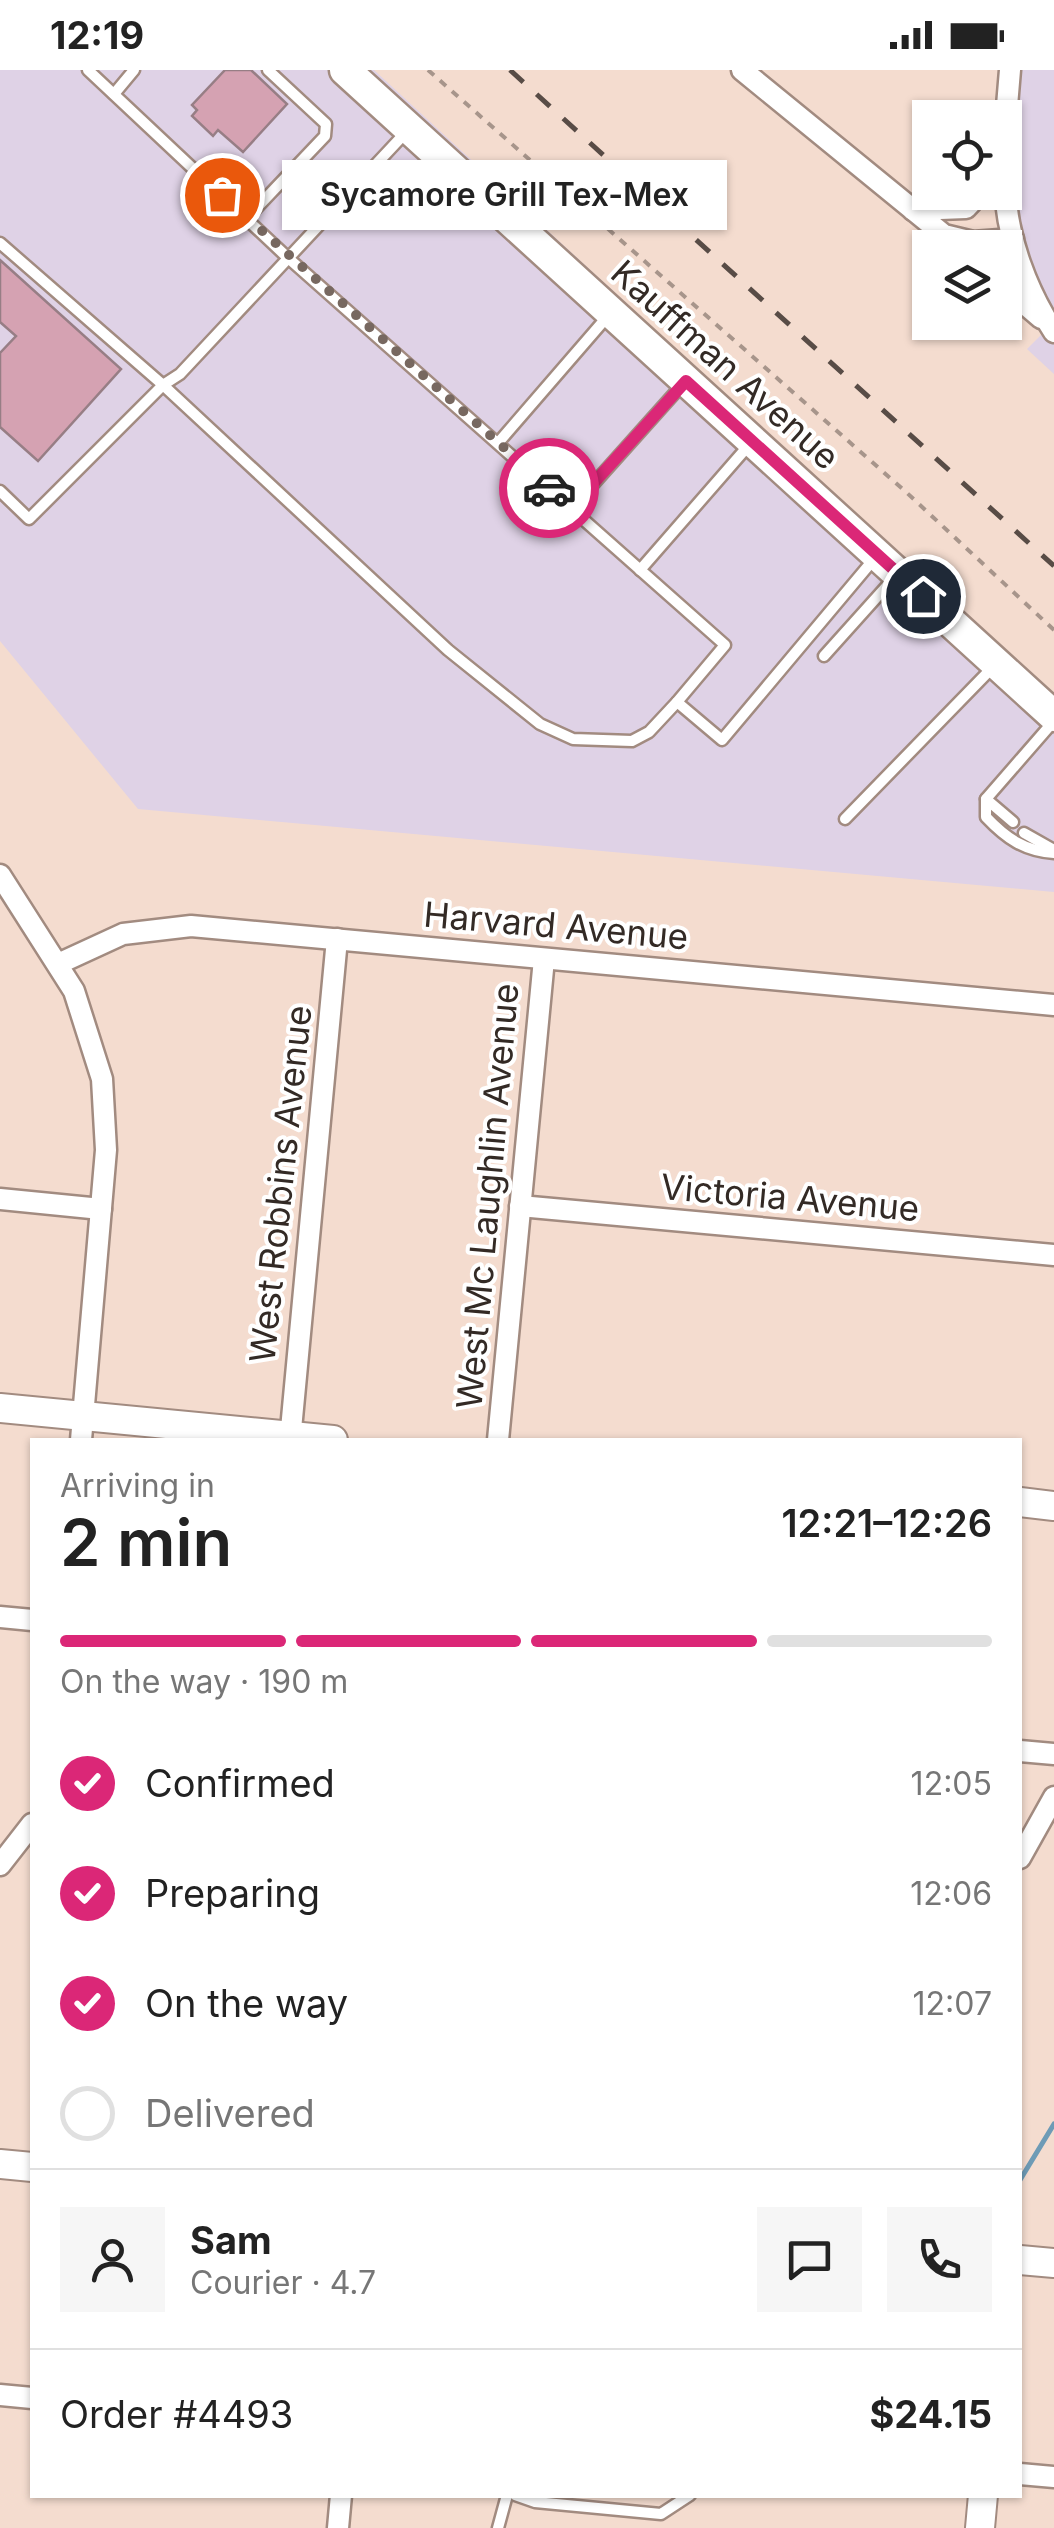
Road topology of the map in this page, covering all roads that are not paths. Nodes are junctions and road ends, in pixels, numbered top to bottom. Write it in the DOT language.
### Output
graph roads {
  1 [pos="88,70"];
  2 [pos="134,70"];
  3 [pos="268,70"];
  4 [pos="345,70"];
  5 [pos="742,70"];
  6 [pos="1010,70"];
  7 [pos="114,94"];
  8 [pos="1008,100"];
  9 [pos="410,129"];
  10 [pos="912,208"];
  11 [pos="914,210"];
  12 [pos="247,218"];
  13 [pos="938,230"];
  14 [pos="0,243"];
  15 [pos="288,256"];
  16 [pos="1022,265"];
  17 [pos="1022,302"];
  18 [pos="611,312"];
  19 [pos="1052,329"];
  20 [pos="686,381"];
  21 [pos="163,385"];
  22 [pos="753,441"];
  23 [pos="498,443"];
  24 [pos="0,491"];
  25 [pos="571,508"];
  26 [pos="888,564"];
  27 [pos="640,570"];
  28 [pos="824,656"];
  29 [pos="997,663"];
  30 [pos="677,702"];
  31 [pos="1054,718"];
  32 [pos="986,800"];
  33 [pos="845,819"];
  34 [pos="1013,822"];
  35 [pos="1024,833"];
  36 [pos="1054,851"];
  37 [pos="0,875"];
  38 [pos="337,939"];
  39 [pos="544,959"];
  40 [pos="60,963"];
  41 [pos="1054,1004"];
  42 [pos="0,1199"];
  43 [pos="520,1206"];
  44 [pos="101,1208"];
  45 [pos="1054,1255"];
  46 [pos="0,1408"];
  47 [pos="82,1428"];
  48 [pos="290,1438"];
  49 [pos="498,1438"];
  50 [pos="1022,1502"];
  51 [pos="1054,1506"];
  52 [pos="0,1617"];
  53 [pos="30,1620"];
  54 [pos="1022,1750"];
  55 [pos="1054,1754"];
  56 [pos="1054,1796"];
  57 [pos="30,1827"];
  58 [pos="1022,1854"];
  59 [pos="0,1865"];
  60 [pos="0,2164"];
  61 [pos="30,2167"];
  62 [pos="1022,2260"];
  63 [pos="1054,2263"];
  64 [pos="0,2395"];
  65 [pos="30,2398"];
  66 [pos="1022,2474"];
  67 [pos="1054,2478"];
  68 [pos="341,2498"];
  69 [pos="510,2498"];
  70 [pos="521,2498"];
  71 [pos="685,2498"];
  72 [pos="984,2498"];
  73 [pos="338,2528"];
  74 [pos="498,2528"];
  75 [pos="980,2528"];
  1 -- 7 [label="lane"];
  2 -- 7 [label="lane"];
  3 -- 12 [label="lane"];
  4 -- 9 [label="main road, Kauffman Avenue"];
  5 -- 10 [label="street"];
  6 -- 8 [label="street"];
  7 -- 12 [label="lane"];
  9 -- 15 [label="lane"];
  9 -- 18 [label="main road, Kauffman Avenue"];
  11 -- 13 [label="street"];
  12 -- 15 [label="lane"];
  14 -- 21 [label="lane"];
  15 -- 21 [label="lane"];
  15 -- 23 [label="lane"];
  16 -- 19 [label="street"];
  17 -- 19 [label="street"];
  18 -- 20 [label="main road, Kauffman Avenue"];
  18 -- 23 [label="lane"];
  20 -- 22 [label="main road, Kauffman Avenue"];
  20 -- 25 [label="lane"];
  21 -- 24 [label="lane"];
  21 -- 30 [label="lane"];
  22 -- 26 [label="main road, Kauffman Avenue"];
  22 -- 27 [label="lane"];
  23 -- 25 [label="lane"];
  25 -- 27 [label="lane"];
  26 -- 28 [label="lane"];
  26 -- 29 [label="main road, Kauffman Avenue"];
  26 -- 30 [label="lane"];
  27 -- 30 [label="lane"];
  29 -- 31 [label="main road, Kauffman Avenue"];
  29 -- 33 [label="lane"];
  31 -- 32 [label="lane"];
  32 -- 34 [label="lane"];
  32 -- 36 [label="lane"];
  35 -- 36 [label="lane"];
  37 -- 40 [label="street"];
  38 -- 39 [label="street, Harvard Avenue"];
  38 -- 40 [label="street, Harvard Avenue"];
  38 -- 48 [label="street, West Robbins Avenue"];
  39 -- 41 [label="street, Harvard Avenue"];
  39 -- 43 [label="street, West Mc Laughlin Avenue"];
  40 -- 44 [label="street"];
  42 -- 44 [label="street"];
  43 -- 45 [label="street, Victoria Avenue"];
  43 -- 49 [label="street, West Mc Laughlin Avenue"];
  44 -- 47 [label="street"];
  46 -- 47 [label="street"];
  47 -- 48 [label="street"];
  50 -- 51 [label="street"];
  52 -- 53 [label="street"];
  54 -- 55 [label="street"];
  56 -- 58 [label="street"];
  57 -- 59 [label="street"];
  60 -- 61 [label="street"];
  62 -- 63 [label="street"];
  64 -- 65 [label="street"];
  66 -- 67 [label="street"];
  68 -- 73 [label="street"];
  69 -- 74 [label="lane"];
  70 -- 71 [label="lane"];
  72 -- 75 [label="street"];
}
